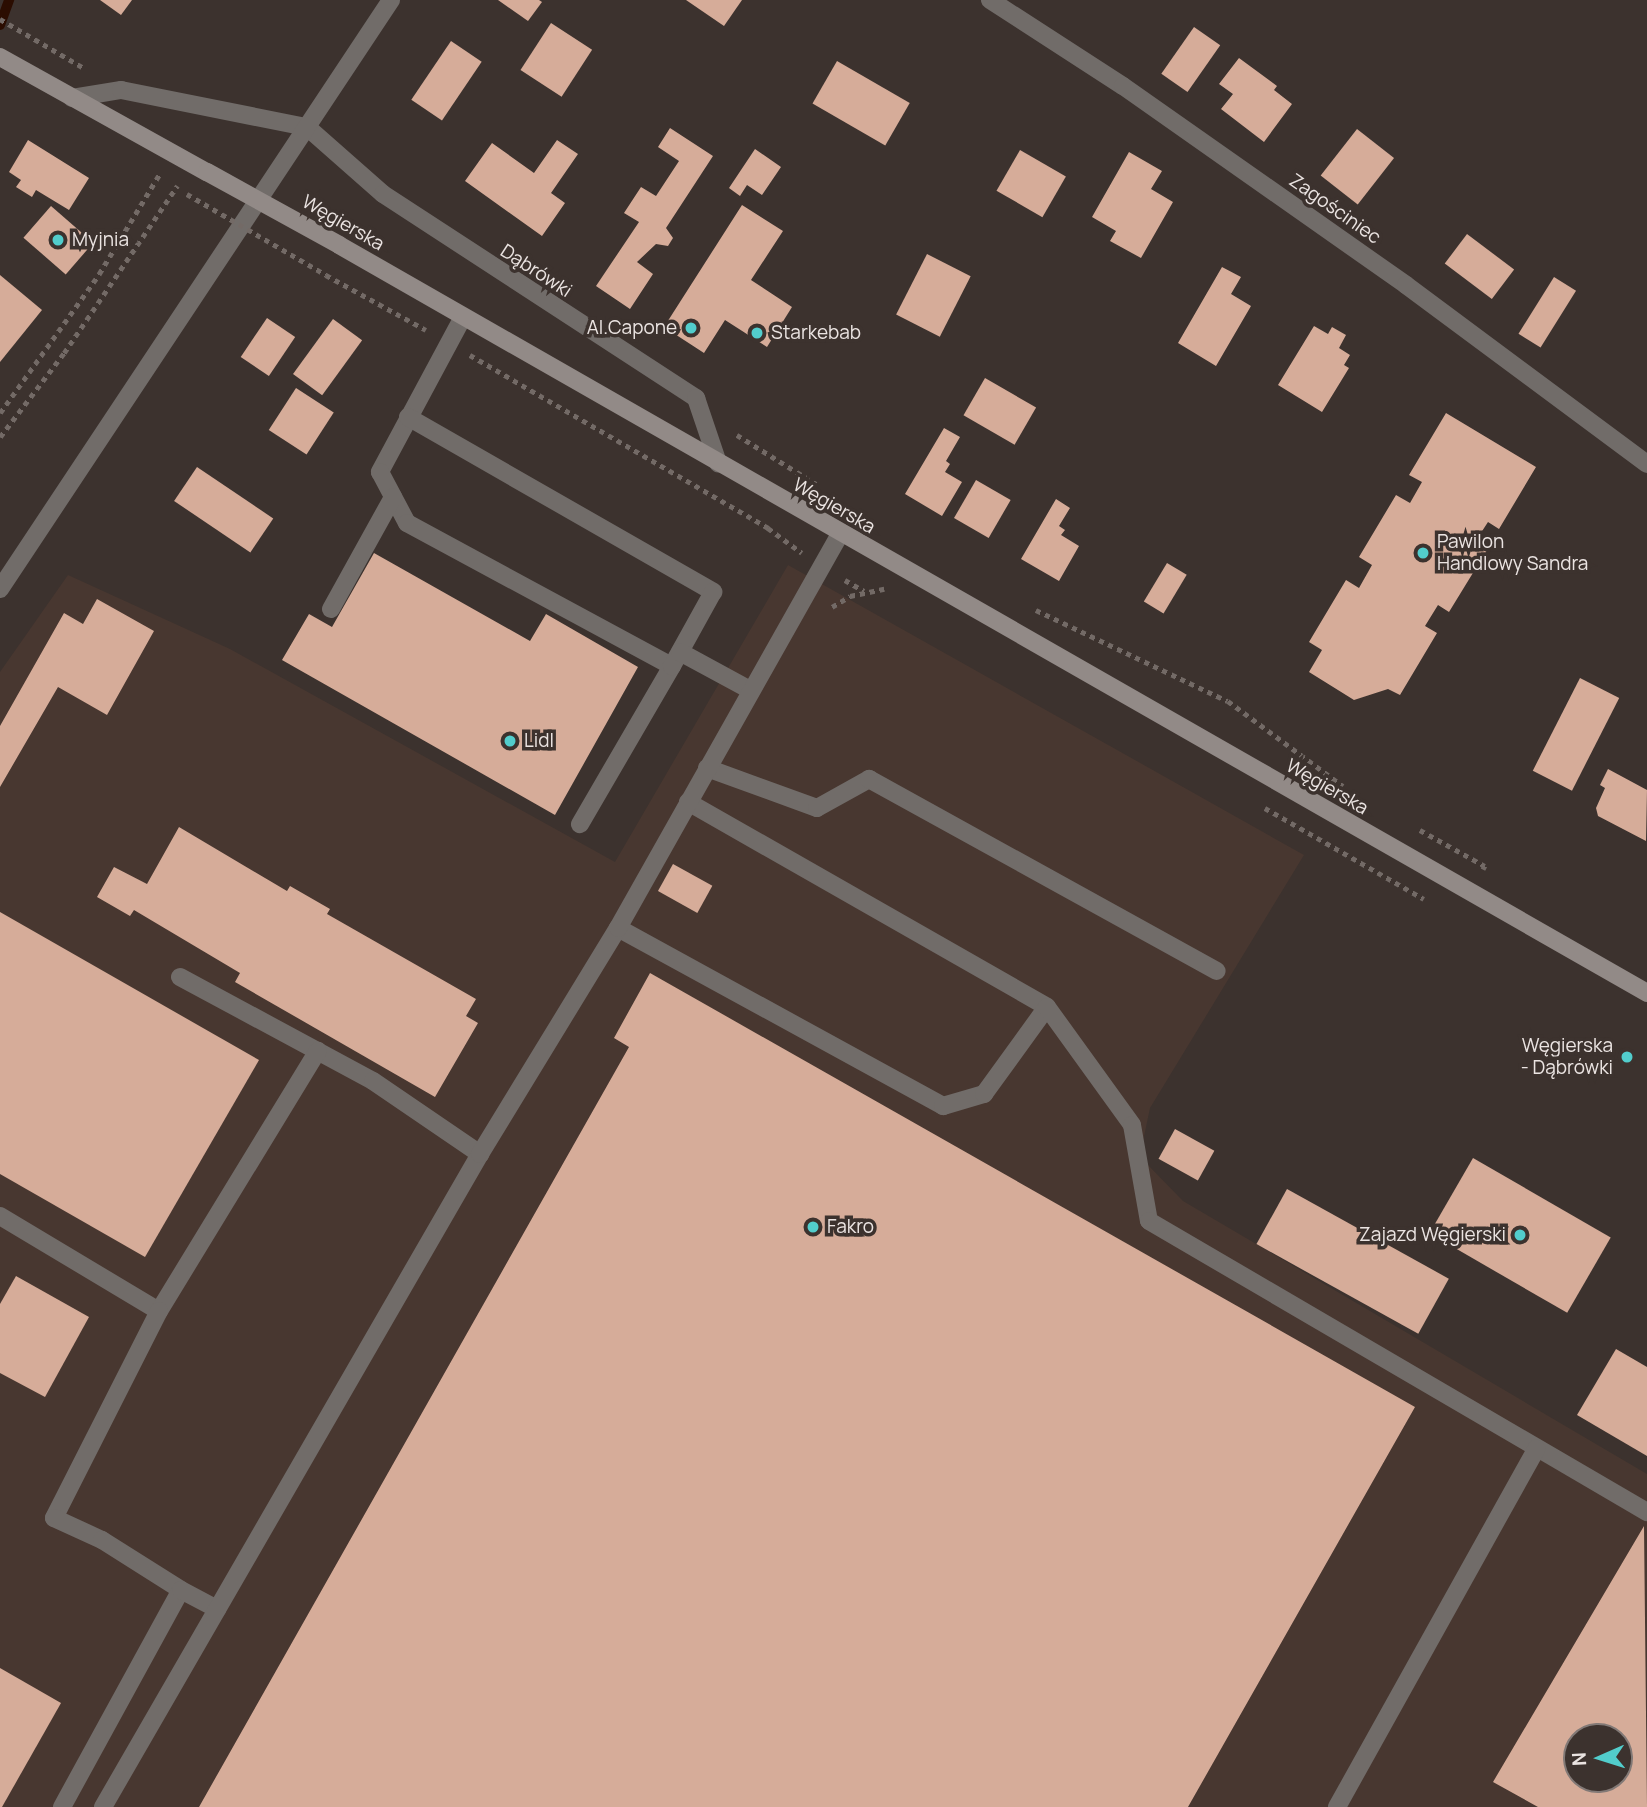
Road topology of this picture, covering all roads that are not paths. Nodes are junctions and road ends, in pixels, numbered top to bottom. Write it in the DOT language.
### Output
graph roads {
  1 [pos="391,0"];
  2 [pos="990,0"];
  3 [pos="8,61"];
  4 [pos="72,98"];
  5 [pos="307,127"];
  6 [pos="463,317"];
  7 [pos="408,417"];
  8 [pos="718,463"];
  9 [pos="1647,464"];
  10 [pos="393,497"];
  11 [pos="840,534"];
  12 [pos="0,589"];
  13 [pos="331,609"];
  14 [pos="676,659"];
  15 [pos="750,690"];
  16 [pos="707,768"];
  17 [pos="688,802"];
  18 [pos="579,824"];
  19 [pos="618,928"];
  20 [pos="1217,971"];
  21 [pos="180,977"];
  22 [pos="1647,993"];
  23 [pos="1047,1007"];
  24 [pos="318,1051"];
  25 [pos="480,1154"];
  26 [pos="0,1216"];
  27 [pos="159,1311"];
  28 [pos="1536,1449"];
  29 [pos="1647,1512"];
  30 [pos="181,1590"];
  31 [pos="217,1609"];
  32 [pos="1344,1805"];
  33 [pos="62,1807"];
  34 [pos="103,1807"];
  1 -- 5 [label="street"];
  2 -- 9 [label="street, Zagościniec"];
  3 -- 4 [label="main road, Węgierska"];
  4 -- 5 [label="street"];
  4 -- 6 [label="main road, Węgierska, bridge"];
  5 -- 8 [label="street, Dąbrówki"];
  5 -- 12 [label="street"];
  6 -- 7 [label="street"];
  6 -- 8 [label="main road, Węgierska"];
  7 -- 10 [label="street"];
  7 -- 14 [label="street"];
  8 -- 11 [label="main road, Węgierska"];
  10 -- 13 [label="street"];
  10 -- 14 [label="street"];
  11 -- 15 [label="street"];
  11 -- 22 [label="main road, Węgierska"];
  14 -- 15 [label="street"];
  14 -- 18 [label="street"];
  15 -- 16 [label="street"];
  16 -- 17 [label="street"];
  16 -- 20 [label="street"];
  17 -- 19 [label="street"];
  17 -- 23 [label="street"];
  19 -- 23 [label="street"];
  19 -- 25 [label="street"];
  21 -- 24 [label="street"];
  23 -- 28 [label="street"];
  24 -- 25 [label="street"];
  24 -- 27 [label="street"];
  25 -- 31 [label="street"];
  26 -- 27 [label="street"];
  27 -- 30 [label="street"];
  28 -- 29 [label="street"];
  28 -- 32 [label="street"];
  30 -- 31 [label="street"];
  30 -- 33 [label="street"];
  31 -- 34 [label="street"];
}
